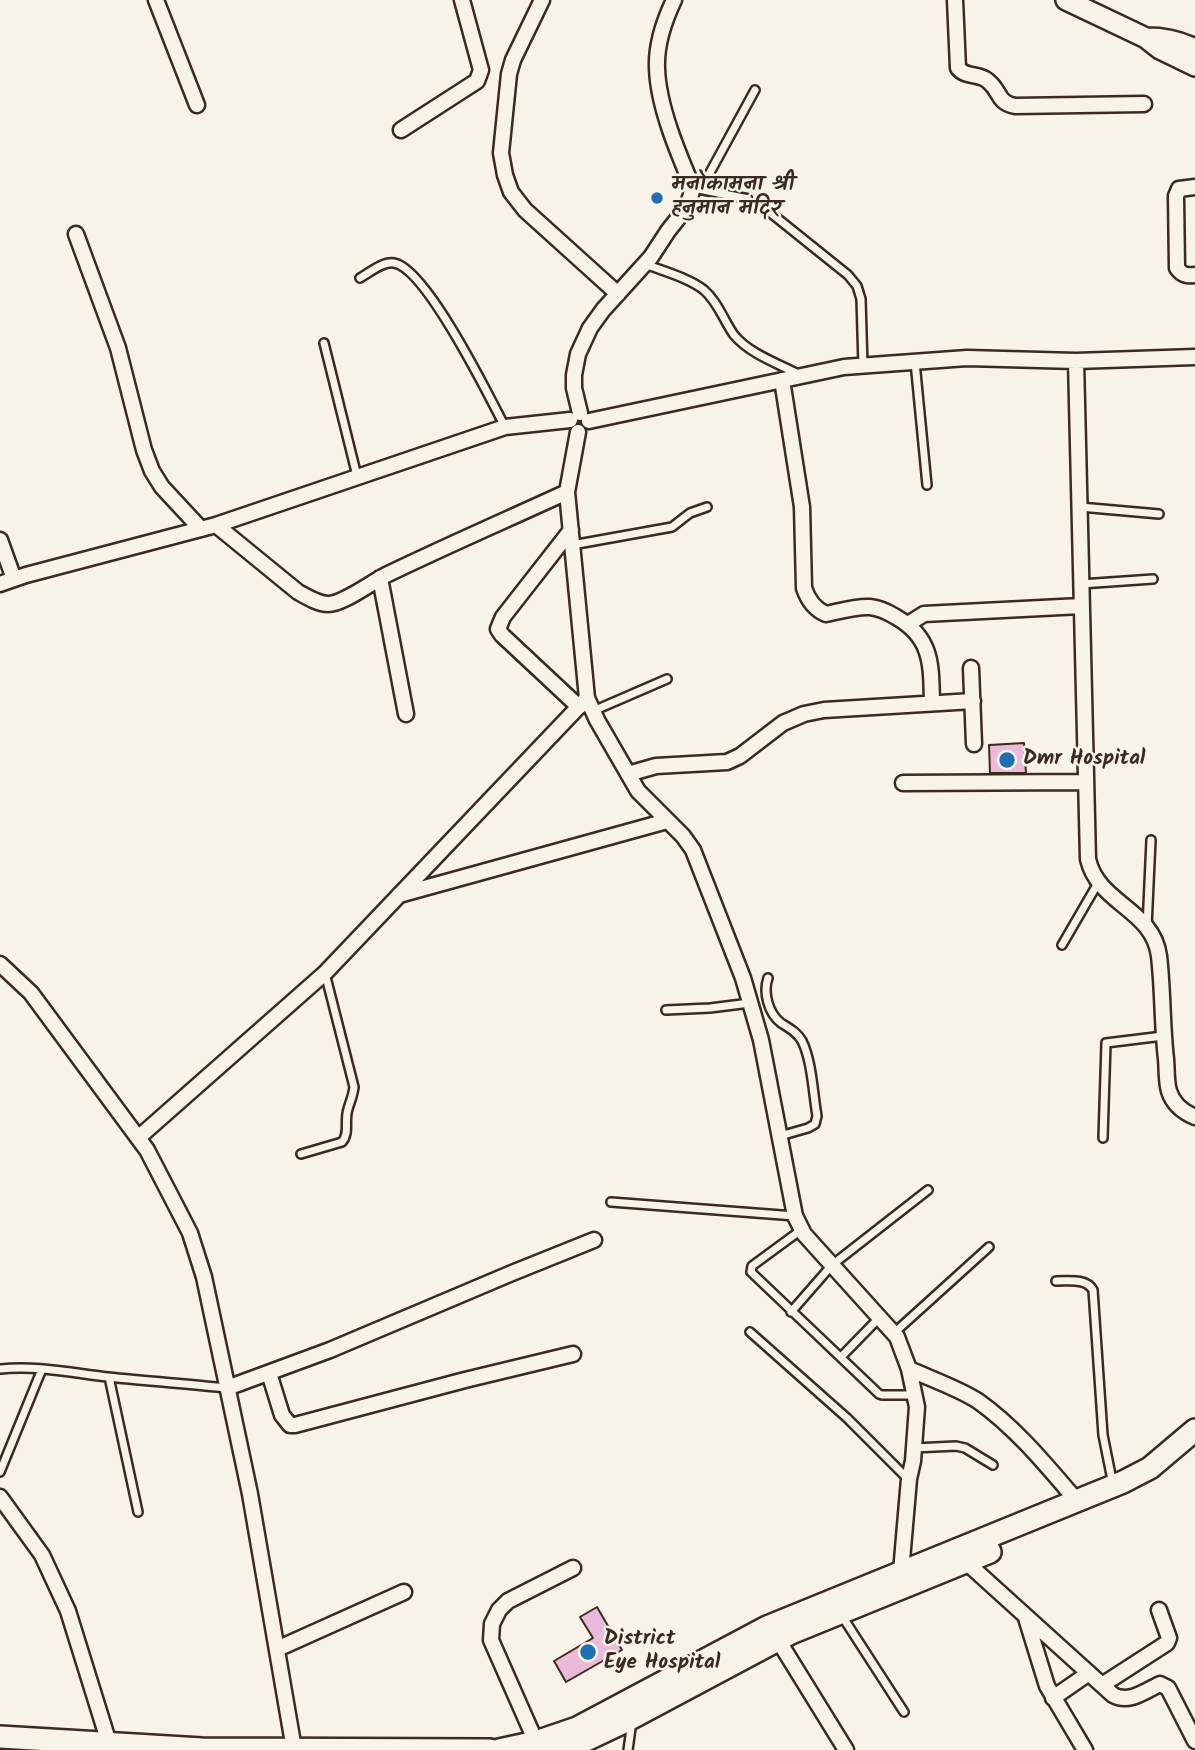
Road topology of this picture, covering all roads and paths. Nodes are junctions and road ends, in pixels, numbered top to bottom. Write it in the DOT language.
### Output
graph roads {
  1 [pos="156,0"];
  2 [pos="462,0"];
  3 [pos="541,0"];
  4 [pos="955,0"];
  5 [pos="1066,0"];
  6 [pos="672,1"];
  7 [pos="1146,38"];
  8 [pos="1195,49"];
  9 [pos="1195,66"];
  10 [pos="755,90"];
  11 [pos="1144,104"];
  12 [pos="197,105"];
  13 [pos="401,130"];
  14 [pos="1195,187"];
  15 [pos="697,189"];
  16 [pos="76,234"];
  17 [pos="645,264"];
  18 [pos="1195,275"];
  19 [pos="360,278"];
  20 [pos="618,294"];
  21 [pos="324,343"];
  22 [pos="1195,357"];
  23 [pos="1076,361"];
  24 [pos="915,362"];
  25 [pos="863,366"];
  26 [pos="802,376"];
  27 [pos="782,380"];
  28 [pos="579,421"];
  29 [pos="505,427"];
  30 [pos="357,476"];
  31 [pos="927,485"];
  32 [pos="567,492"];
  33 [pos="1079,507"];
  34 [pos="707,508"];
  35 [pos="1159,514"];
  36 [pos="216,525"];
  37 [pos="201,529"];
  38 [pos="571,537"];
  39 [pos="0,540"];
  40 [pos="380,578"];
  41 [pos="1153,579"];
  42 [pos="7,581"];
  43 [pos="1081,584"];
  44 [pos="1081,606"];
  45 [pos="908,624"];
  46 [pos="971,668"];
  47 [pos="667,679"];
  48 [pos="973,701"];
  49 [pos="932,703"];
  50 [pos="586,705"];
  51 [pos="407,714"];
  52 [pos="974,744"];
  53 [pos="628,774"];
  54 [pos="1086,782"];
  55 [pos="904,783"];
  56 [pos="667,821"];
  57 [pos="1151,840"];
  58 [pos="1098,883"];
  59 [pos="399,895"];
  60 [pos="1147,927"];
  61 [pos="1062,945"];
  62 [pos="0,964"];
  63 [pos="325,972"];
  64 [pos="768,978"];
  65 [pos="750,1003"];
  66 [pos="666,1010"];
  67 [pos="1163,1036"];
  68 [pos="1195,1116"];
  69 [pos="779,1136"];
  70 [pos="138,1138"];
  71 [pos="1102,1138"];
  72 [pos="301,1154"];
  73 [pos="928,1190"];
  74 [pos="611,1202"];
  75 [pos="795,1216"];
  76 [pos="801,1230"];
  77 [pos="594,1240"];
  78 [pos="989,1247"];
  79 [pos="832,1265"];
  80 [pos="1056,1281"];
  81 [pos="791,1312"];
  82 [pos="879,1318"];
  83 [pos="750,1332"];
  84 [pos="894,1333"];
  85 [pos="573,1354"];
  86 [pos="841,1357"];
  87 [pos="0,1368"];
  88 [pos="909,1368"];
  89 [pos="42,1369"];
  90 [pos="269,1373"];
  91 [pos="109,1377"];
  92 [pos="227,1388"];
  93 [pos="915,1395"];
  94 [pos="1195,1430"];
  95 [pos="914,1448"];
  96 [pos="1195,1451"];
  97 [pos="993,1465"];
  98 [pos="0,1472"];
  99 [pos="909,1479"];
  100 [pos="1113,1486"];
  101 [pos="0,1497"];
  102 [pos="1077,1500"];
  103 [pos="138,1512"];
  104 [pos="966,1562"];
  105 [pos="573,1568"];
  106 [pos="901,1572"];
  107 [pos="404,1592"];
  108 [pos="1159,1610"];
  109 [pos="841,1613"];
  110 [pos="1025,1616"];
  111 [pos="774,1633"];
  112 [pos="277,1649"];
  113 [pos="1089,1673"];
  114 [pos="1102,1685"];
  115 [pos="1054,1698"];
  116 [pos="904,1712"];
  117 [pos="633,1717"];
  118 [pos="0,1737"];
  119 [pos="1195,1741"];
  120 [pos="109,1743"];
  121 [pos="545,1746"];
  122 [pos="0,1749"];
  123 [pos="294,1749"];
  124 [pos="18,1750"];
  125 [pos="490,1750"];
  126 [pos="499,1750"];
  127 [pos="628,1750"];
  128 [pos="846,1750"];
  129 [pos="1085,1750"];
  1 -- 12 [label="street"];
  2 -- 13 [label="street"];
  3 -- 20 [label="street"];
  4 -- 11 [label="street"];
  5 -- 7 [label="main road"];
  6 -- 15 [label="street"];
  7 -- 8 [label="main road"];
  7 -- 9 [label="main road"];
  10 -- 15 [label="lane"];
  14 -- 18 [label="street"];
  15 -- 17 [label="street"];
  15 -- 25 [label="lane"];
  16 -- 37 [label="street"];
  17 -- 20 [label="street"];
  17 -- 26 [label="lane"];
  19 -- 29 [label="lane"];
  20 -- 28 [label="street"];
  21 -- 30 [label="lane"];
  22 -- 23 [label="street"];
  23 -- 24 [label="street"];
  23 -- 33 [label="street"];
  24 -- 25 [label="street"];
  24 -- 31 [label="lane"];
  25 -- 26 [label="street"];
  26 -- 27 [label="street"];
  27 -- 28 [label="street"];
  27 -- 45 [label="street"];
  28 -- 29 [label="street"];
  28 -- 32 [label="street"];
  29 -- 30 [label="street"];
  30 -- 36 [label="street"];
  32 -- 38 [label="street"];
  32 -- 40 [label="street"];
  33 -- 35 [label="lane"];
  33 -- 43 [label="street"];
  34 -- 38 [label="lane"];
  36 -- 37 [label="street"];
  36 -- 40 [label="street"];
  37 -- 42 [label="street"];
  38 -- 50 [label="street"];
  38 -- 50 [label="street"];
  39 -- 42 [label="street"];
  40 -- 51 [label="street"];
  41 -- 43 [label="lane"];
  43 -- 44 [label="street"];
  44 -- 45 [label="street"];
  44 -- 54 [label="street"];
  45 -- 49 [label="street"];
  46 -- 48 [label="street"];
  47 -- 50 [label="lane"];
  48 -- 49 [label="street"];
  48 -- 52 [label="street"];
  49 -- 53 [label="street"];
  50 -- 53 [label="street"];
  50 -- 59 [label="street"];
  53 -- 56 [label="street"];
  54 -- 55 [label="street"];
  54 -- 58 [label="street"];
  56 -- 59 [label="street"];
  56 -- 65 [label="street"];
  57 -- 60 [label="lane"];
  58 -- 60 [label="street"];
  58 -- 61 [label="lane"];
  59 -- 63 [label="street"];
  60 -- 67 [label="street"];
  62 -- 70 [label="street"];
  63 -- 70 [label="street"];
  63 -- 72 [label="lane"];
  64 -- 69 [label="lane"];
  65 -- 66 [label="lane"];
  65 -- 69 [label="street"];
  67 -- 68 [label="street"];
  67 -- 71 [label="lane"];
  69 -- 75 [label="street"];
  70 -- 92 [label="street"];
  73 -- 79 [label="lane"];
  74 -- 75 [label="lane"];
  75 -- 76 [label="street"];
  76 -- 79 [label="street"];
  76 -- 81 [label="lane"];
  77 -- 90 [label="street"];
  78 -- 84 [label="lane"];
  79 -- 81 [label="lane"];
  79 -- 82 [label="street"];
  80 -- 100 [label="lane"];
  81 -- 86 [label="lane"];
  82 -- 84 [label="street"];
  82 -- 86 [label="lane"];
  83 -- 99 [label="lane"];
  84 -- 88 [label="street"];
  85 -- 90 [label="street"];
  86 -- 93 [label="lane"];
  87 -- 89 [label="lane"];
  88 -- 93 [label="street"];
  88 -- 102 [label="street"];
  89 -- 91 [label="lane"];
  89 -- 98 [label="lane"];
  90 -- 92 [label="street"];
  91 -- 92 [label="lane"];
  91 -- 103 [label="lane"];
  92 -- 112 [label="street"];
  93 -- 95 [label="street"];
  94 -- 100 [label="main road"];
  95 -- 97 [label="lane"];
  95 -- 99 [label="street"];
  96 -- 104 [label="main road"];
  99 -- 106 [label="street"];
  100 -- 102 [label="main road"];
  101 -- 120 [label="street"];
  102 -- 106 [label="main road"];
  104 -- 109 [label="main road"];
  104 -- 110 [label="street"];
  105 -- 121 [label="street"];
  106 -- 111 [label="main road"];
  107 -- 112 [label="street"];
  108 -- 114 [label="street"];
  109 -- 111 [label="main road"];
  109 -- 116 [label="lane"];
  110 -- 113 [label="street"];
  110 -- 115 [label="street"];
  111 -- 117 [label="main road"];
  111 -- 121 [label="main road"];
  111 -- 128 [label="street"];
  112 -- 123 [label="street"];
  113 -- 114 [label="street"];
  113 -- 115 [label="street"];
  114 -- 119 [label="street"];
  115 -- 129 [label="street"];
  117 -- 121 [label="main road"];
  117 -- 127 [label="lane"];
  118 -- 120 [label="main road"];
  120 -- 123 [label="main road"];
  121 -- 126 [label="main road"];
  122 -- 124 [label="main road"];
  123 -- 125 [label="main road"];
}
